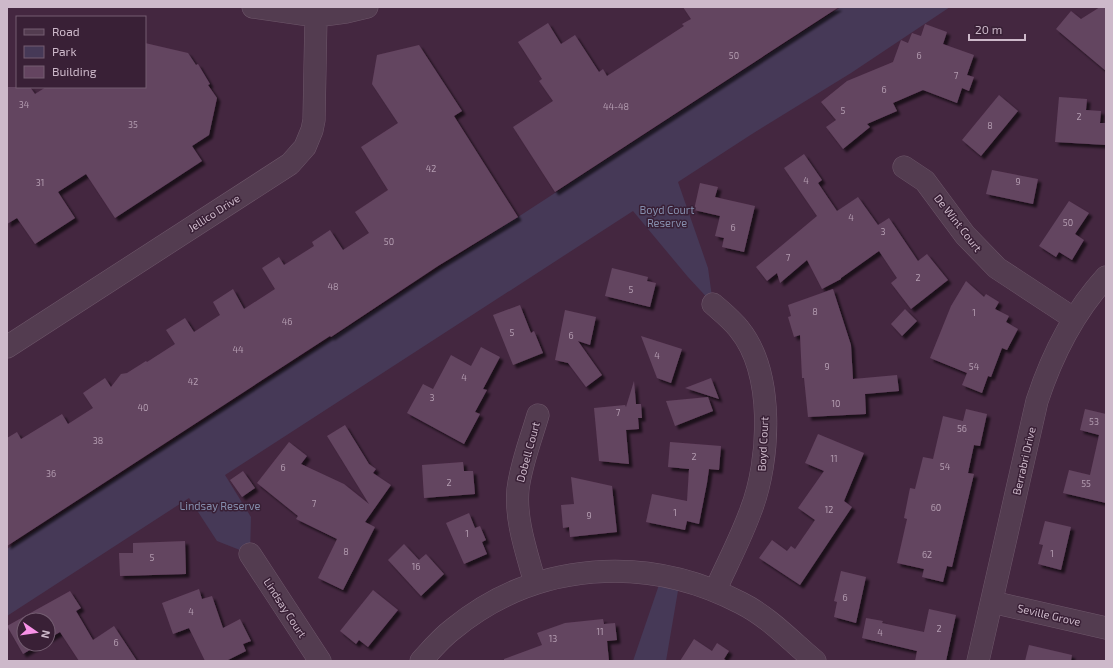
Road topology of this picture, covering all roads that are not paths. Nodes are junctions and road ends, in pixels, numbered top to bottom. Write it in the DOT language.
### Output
graph roads {
  1 [pos="253,7"];
  2 [pos="366,7"];
  3 [pos="316,16"];
  4 [pos="904,167"];
  5 [pos="1106,277"];
  6 [pos="713,304"];
  7 [pos="1073,318"];
  8 [pos="7,347"];
  9 [pos="538,415"];
  10 [pos="250,554"];
  11 [pos="536,583"];
  12 [pos="715,591"];
  13 [pos="992,602"];
  14 [pos="1106,628"];
  15 [pos="320,661"];
  16 [pos="421,661"];
  17 [pos="815,661"];
  18 [pos="978,661"];
  1 -- 3 [label="street"];
  2 -- 3 [label="street"];
  3 -- 8 [label="street, Jellico Drive"];
  4 -- 7 [label="street, De Wint Court"];
  5 -- 7 [label="street, Berrabri Drive"];
  6 -- 12 [label="street, Boyd Court"];
  7 -- 13 [label="street, Berrabri Drive"];
  9 -- 11 [label="street, Dobell Court"];
  10 -- 15 [label="street, Lindsay Court"];
  11 -- 12 [label="street"];
  11 -- 16 [label="street"];
  12 -- 17 [label="street"];
  13 -- 14 [label="street, Seville Grove"];
  13 -- 18 [label="street, Berrabri Drive"];
}
